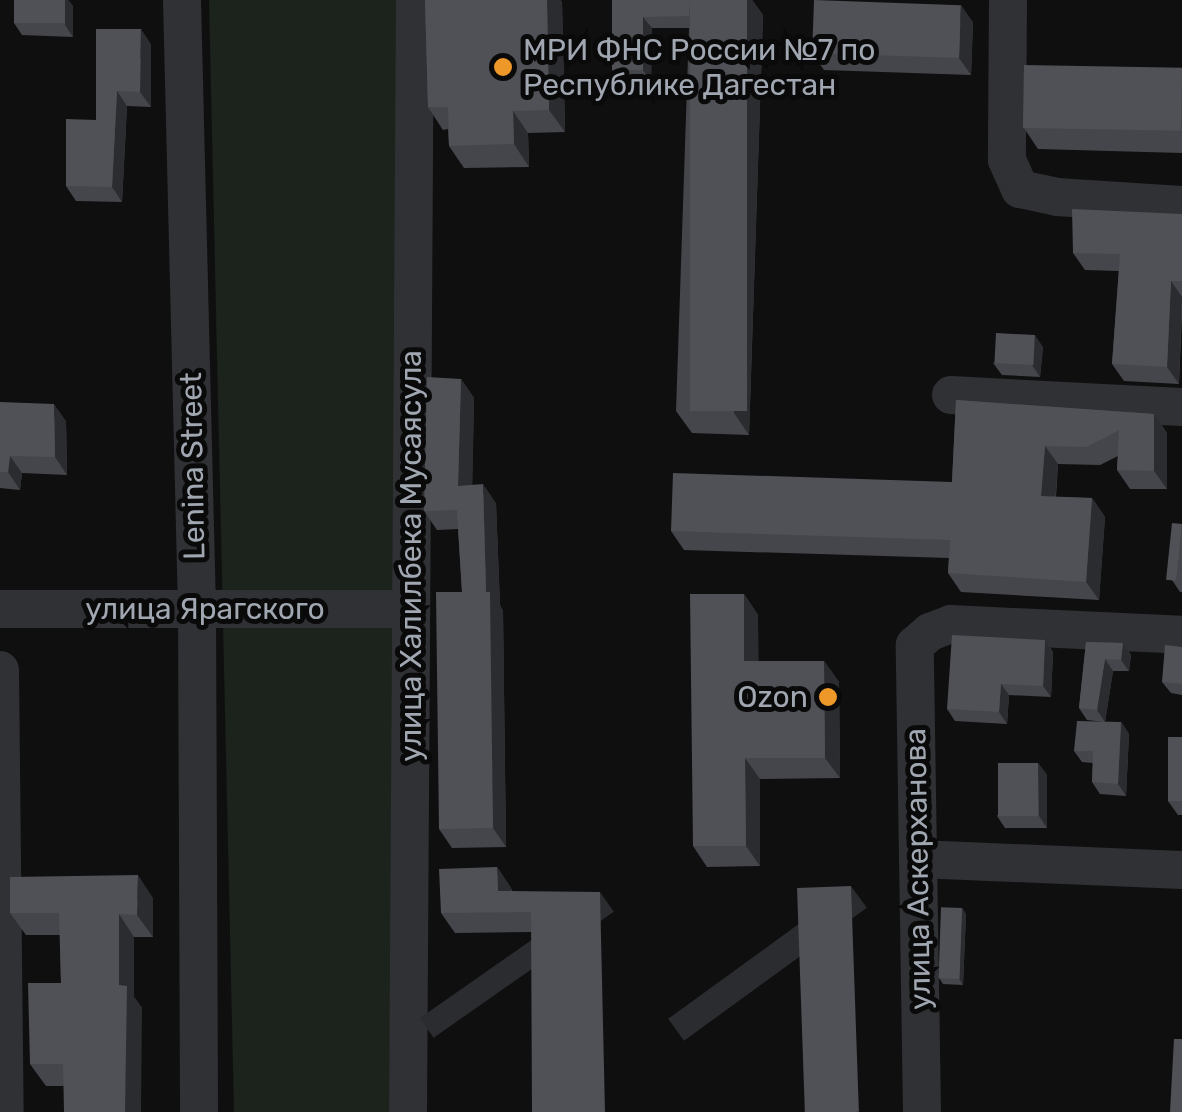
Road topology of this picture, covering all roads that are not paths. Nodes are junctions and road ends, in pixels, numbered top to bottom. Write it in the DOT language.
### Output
graph roads {
  1 [pos="182,0"];
  2 [pos="415,0"];
  3 [pos="1008,0"];
  4 [pos="1182,204"];
  5 [pos="952,394"];
  6 [pos="1182,407"];
  7 [pos="0,609"];
  8 [pos="197,609"];
  9 [pos="410,609"];
  10 [pos="1182,635"];
  11 [pos="0,670"];
  12 [pos="918,859"];
  13 [pos="1182,870"];
  14 [pos="4,1112"];
  15 [pos="200,1112"];
  16 [pos="408,1112"];
  17 [pos="922,1112"];
  1 -- 8 [label="street, Lenina Street"];
  2 -- 9 [label="street, улица Халилбека Мусаясула"];
  3 -- 4 [label="street"];
  5 -- 6 [label="street"];
  7 -- 8 [label="street, улица Ярагского"];
  8 -- 9 [label="street, улица Ярагского"];
  8 -- 15 [label="street, Lenina Street"];
  9 -- 16 [label="street, улица Халилбека Мусаясула"];
  10 -- 12 [label="street, улица Аскерханова"];
  11 -- 14 [label="street"];
  12 -- 13 [label="street"];
  12 -- 17 [label="street, улица Аскерханова"];
}
